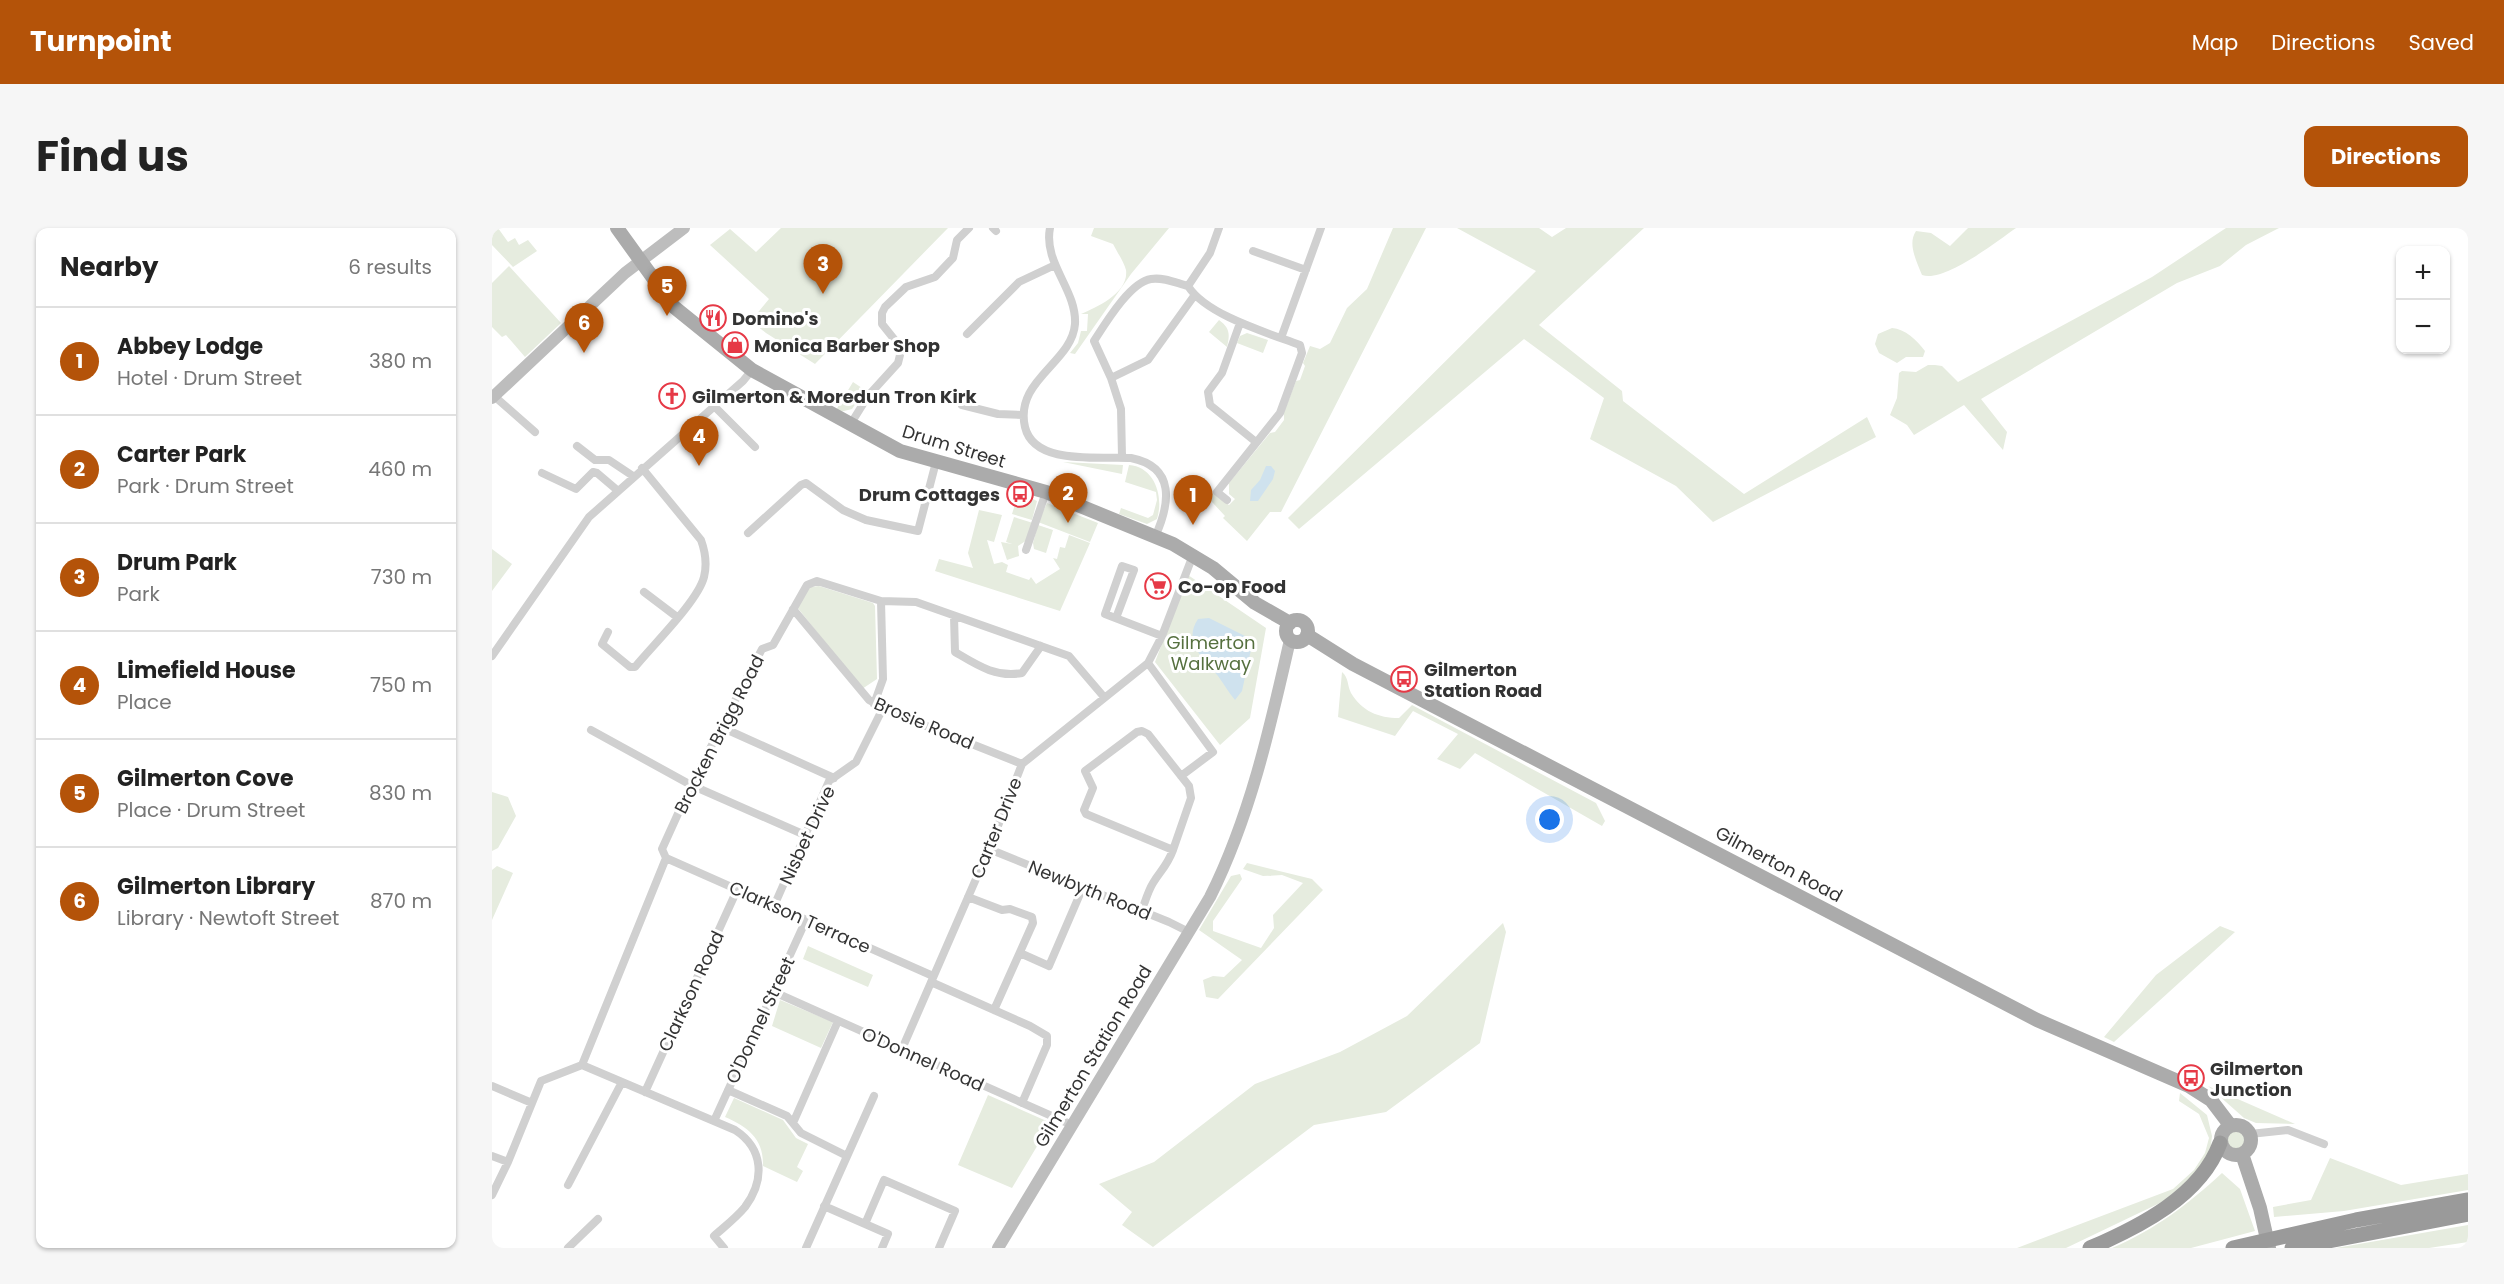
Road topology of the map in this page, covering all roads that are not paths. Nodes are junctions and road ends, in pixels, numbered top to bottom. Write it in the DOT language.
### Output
graph roads {
  1 [pos="617,228"];
  2 [pos="684,228"];
  3 [pos="969,228"];
  4 [pos="1050,228"];
  5 [pos="1321,228"];
  6 [pos="1218,232"];
  7 [pos="1253,251"];
  8 [pos="640,262"];
  9 [pos="1055,265"];
  10 [pos="1306,270"];
  11 [pos="1188,286"];
  12 [pos="1194,296"];
  13 [pos="1240,323"];
  14 [pos="967,334"];
  15 [pos="1281,338"];
  16 [pos="752,370"];
  17 [pos="1111,378"];
  18 [pos="493,397"];
  19 [pos="962,405"];
  20 [pos="714,406"];
  21 [pos="1023,415"];
  22 [pos="850,425"];
  23 [pos="535,432"];
  24 [pos="1256,442"];
  25 [pos="577,446"];
  26 [pos="755,447"];
  27 [pos="1122,458"];
  28 [pos="936,462"];
  29 [pos="642,468"];
  30 [pos="542,473"];
  31 [pos="633,476"];
  32 [pos="617,490"];
  33 [pos="1046,492"];
  34 [pos="1227,500"];
  35 [pos="748,533"];
  36 [pos="1155,537"];
  37 [pos="1026,550"];
  38 [pos="1192,555"];
  39 [pos="644,592"];
  40 [pos="881,601"];
  41 [pos="793,609"];
  42 [pos="954,616"];
  43 [pos="677,617"];
  44 [pos="1116,618"];
  45 [pos="1290,623"];
  46 [pos="608,632"];
  47 [pos="1307,635"];
  48 [pos="1162,636"];
  49 [pos="1290,640"];
  50 [pos="1041,646"];
  51 [pos="492,655"];
  52 [pos="1148,663"];
  53 [pos="1104,697"];
  54 [pos="874,704"];
  55 [pos="883,708"];
  56 [pos="721,727"];
  57 [pos="591,730"];
  58 [pos="1022,764"];
  59 [pos="1181,776"];
  60 [pos="834,778"];
  61 [pos="691,785"];
  62 [pos="805,835"];
  63 [pos="989,849"];
  64 [pos="1173,850"];
  65 [pos="666,858"];
  66 [pos="1083,886"];
  67 [pos="737,890"];
  68 [pos="968,897"];
  69 [pos="774,906"];
  70 [pos="1142,910"];
  71 [pos="806,920"];
  72 [pos="1189,932"];
  73 [pos="1020,954"];
  74 [pos="932,979"];
  75 [pos="774,992"];
  76 [pos="994,1010"];
  77 [pos="838,1021"];
  78 [pos="902,1049"];
  79 [pos="582,1065"];
  80 [pos="622,1082"];
  81 [pos="492,1086"];
  82 [pos="728,1090"];
  83 [pos="645,1092"];
  84 [pos="874,1096"];
  85 [pos="532,1103"];
  86 [pos="1023,1103"];
  87 [pos="714,1121"];
  88 [pos="793,1123"];
  89 [pos="1071,1125"];
  90 [pos="2230,1125"];
  91 [pos="2250,1134"];
  92 [pos="2220,1143"];
  93 [pos="2324,1144"];
  94 [pos="2242,1154"];
  95 [pos="492,1156"];
  96 [pos="848,1156"];
  97 [pos="508,1162"];
  98 [pos="568,1185"];
  99 [pos="492,1194"];
  100 [pos="2468,1200"];
  101 [pos="824,1206"];
  102 [pos="2468,1214"];
  103 [pos="598,1219"];
  104 [pos="864,1224"];
  105 [pos="568,1248"];
  106 [pos="724,1248"];
  107 [pos="806,1248"];
  108 [pos="882,1248"];
  109 [pos="939,1248"];
  110 [pos="998,1248"];
  111 [pos="2090,1248"];
  112 [pos="2233,1248"];
  113 [pos="2269,1248"];
  114 [pos="2292,1248"];
  1 -- 8 [label="main road, Drum Street"];
  2 -- 8 [label="street"];
  3 -- 22 [label="street"];
  4 -- 9 [label="street"];
  5 -- 10 [label="street"];
  6 -- 11 [label="street"];
  7 -- 10 [label="street"];
  8 -- 16 [label="main road, Drum Street"];
  8 -- 18 [label="street"];
  9 -- 14 [label="street"];
  9 -- 21 [label="street"];
  10 -- 15 [label="street"];
  11 -- 12 [label="street"];
  11 -- 17 [label="street"];
  12 -- 13 [label="street"];
  12 -- 17 [label="street"];
  13 -- 15 [label="street"];
  13 -- 24 [label="street"];
  15 -- 24 [label="street"];
  16 -- 20 [label="street"];
  16 -- 22 [label="main road, Drum Street"];
  17 -- 27 [label="street"];
  18 -- 23 [label="street"];
  19 -- 21 [label="street"];
  20 -- 26 [label="street"];
  20 -- 29 [label="street"];
  21 -- 27 [label="street"];
  22 -- 28 [label="main road, Drum Street"];
  24 -- 34 [label="street"];
  25 -- 31 [label="street"];
  27 -- 36 [label="street"];
  28 -- 33 [label="main road, Drum Street"];
  28 -- 35 [label="street"];
  29 -- 31 [label="street"];
  29 -- 43 [label="street"];
  30 -- 32 [label="street"];
  31 -- 32 [label="street"];
  32 -- 51 [label="street"];
  33 -- 36 [label="main road, Drum Street"];
  33 -- 37 [label="street"];
  36 -- 38 [label="main road, Drum Street"];
  38 -- 45 [label="main road, Drum Street"];
  38 -- 48 [label="street, Carter Drive"];
  39 -- 43 [label="street"];
  40 -- 41 [label="street, Brocken Brigg Road"];
  40 -- 42 [label="street, Brocken Brigg Road"];
  40 -- 54 [label="street"];
  41 -- 54 [label="street, Brosie Road"];
  41 -- 56 [label="street, Brocken Brigg Road"];
  42 -- 50 [label="street, Brocken Brigg Road"];
  42 -- 50 [label="street"];
  43 -- 46 [label="street"];
  44 -- 44 [label="street"];
  44 -- 48 [label="street"];
  45 -- 47 [label="main road"];
  45 -- 49 [label="main road"];
  47 -- 49 [label="main road"];
  47 -- 90 [label="main road, Gilmerton Road"];
  48 -- 52 [label="street, Carter Drive"];
  49 -- 72 [label="street, Gilmerton Station Road"];
  50 -- 53 [label="street, Brocken Brigg Road"];
  52 -- 53 [label="street, Carter Drive"];
  52 -- 59 [label="street"];
  53 -- 58 [label="street, Carter Drive"];
  54 -- 55 [label="street, Brosie Road"];
  55 -- 58 [label="street, Brosie Road"];
  55 -- 60 [label="street, Nisbet Drive"];
  56 -- 60 [label="street"];
  56 -- 61 [label="street, Brocken Brigg Road"];
  57 -- 61 [label="street"];
  58 -- 63 [label="street, Carter Drive"];
  59 -- 64 [label="street"];
  59 -- 64 [label="street"];
  60 -- 62 [label="street, Nisbet Drive"];
  61 -- 62 [label="street"];
  61 -- 65 [label="street, Brocken Brigg Road"];
  62 -- 69 [label="street, Nisbet Drive"];
  63 -- 66 [label="street, Newbyth Road"];
  63 -- 68 [label="street, Carter Drive"];
  64 -- 70 [label="street"];
  65 -- 67 [label="street, Clarkson Terrace"];
  65 -- 79 [label="street, Brocken Brigg Road"];
  66 -- 70 [label="street, Newbyth Road"];
  66 -- 73 [label="street"];
  67 -- 69 [label="street, Clarkson Terrace"];
  67 -- 83 [label="street, Clarkson Road"];
  68 -- 73 [label="street"];
  68 -- 74 [label="street, Carter Drive"];
  69 -- 71 [label="street, Clarkson Terrace"];
  70 -- 72 [label="street, Newbyth Road"];
  71 -- 74 [label="street, Clarkson Terrace"];
  71 -- 75 [label="street, O'Donnel Street"];
  72 -- 89 [label="street, Gilmerton Station Road"];
  73 -- 76 [label="street"];
  74 -- 76 [label="street, Clarkson Terrace"];
  74 -- 78 [label="street, Carter Drive"];
  75 -- 77 [label="street, O'Donnel Road"];
  75 -- 82 [label="street, O'Donnel Street"];
  76 -- 86 [label="street, Clarkson Terrace"];
  77 -- 78 [label="street, O'Donnel Road"];
  77 -- 88 [label="street"];
  78 -- 86 [label="street, O'Donnel Road"];
  79 -- 80 [label="street"];
  79 -- 85 [label="street"];
  80 -- 83 [label="street"];
  80 -- 98 [label="street"];
  81 -- 85 [label="street"];
  82 -- 87 [label="street, O'Donnel Street"];
  82 -- 88 [label="street"];
  83 -- 87 [label="street"];
  84 -- 96 [label="street"];
  85 -- 97 [label="street"];
  86 -- 89 [label="street, O'Donnel Road"];
  87 -- 106 [label="street"];
  88 -- 96 [label="street"];
  89 -- 110 [label="street, Gilmerton Station Road"];
  90 -- 91 [label="main road"];
  90 -- 92 [label="main road"];
  91 -- 93 [label="street"];
  91 -- 94 [label="main road"];
  92 -- 94 [label="main road"];
  92 -- 111 [label="highway"];
  94 -- 113 [label="main road"];
  95 -- 97 [label="street"];
  96 -- 101 [label="street"];
  97 -- 99 [label="street"];
  100 -- 112 [label="highway"];
  101 -- 104 [label="street"];
  101 -- 107 [label="street"];
  102 -- 114 [label="highway"];
  103 -- 105 [label="street"];
  104 -- 108 [label="street"];
  104 -- 109 [label="street"];
}
